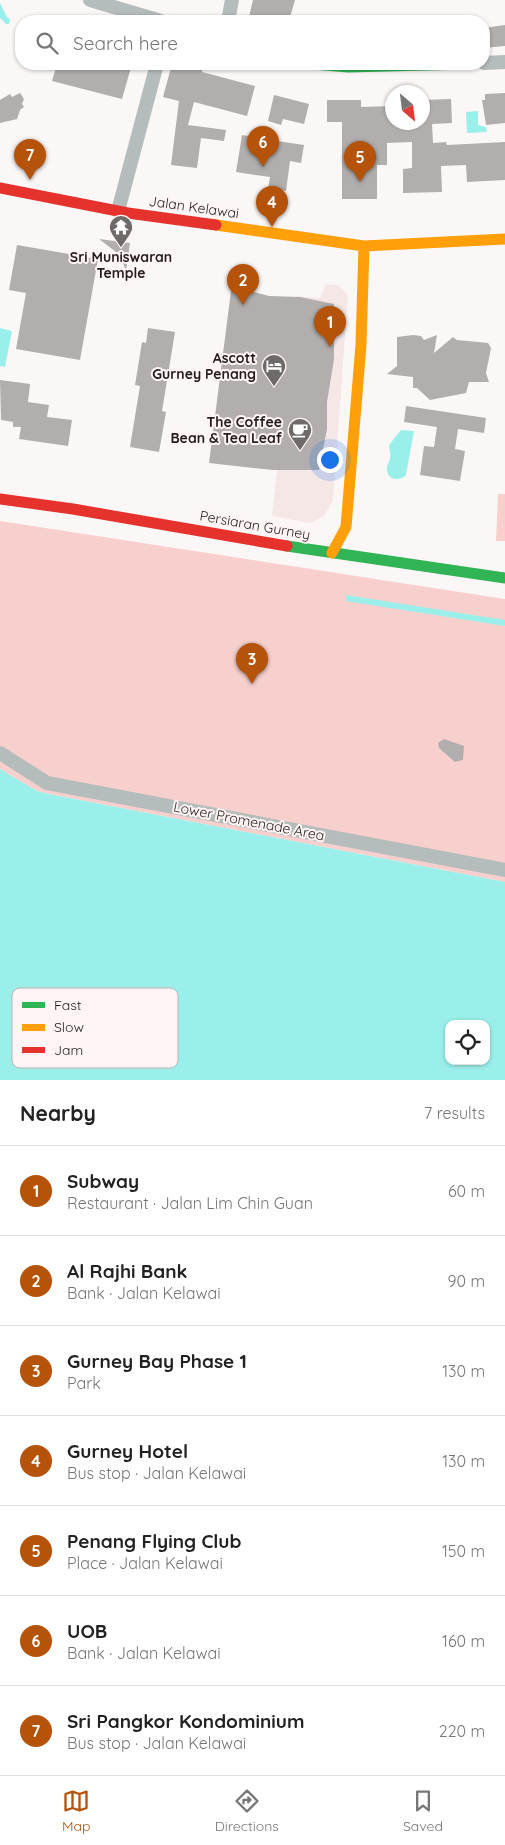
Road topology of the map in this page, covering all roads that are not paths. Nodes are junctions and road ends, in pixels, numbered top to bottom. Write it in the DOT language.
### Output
graph roads {
  1 [pos="232,0"];
  2 [pos="92,1"];
  3 [pos="140,15"];
  4 [pos="229,15"];
  5 [pos="505,62"];
  6 [pos="490,63"];
  7 [pos="154,70"];
  8 [pos="0,188"];
  9 [pos="118,211"];
  10 [pos="505,239"];
  11 [pos="364,246"];
  12 [pos="0,499"];
  13 [pos="332,553"];
  14 [pos="505,578"];
  15 [pos="0,753"];
  16 [pos="505,870"];
  1 -- 4 [label="street"];
  2 -- 3 [label="street"];
  5 -- 6 [label="street"];
  7 -- 9 [label="street"];
  8 -- 9 [label="main road, Jalan Kelawai"];
  9 -- 11 [label="main road, Jalan Kelawai"];
  10 -- 11 [label="main road, Jalan Kelawai"];
  11 -- 13 [label="main road"];
  12 -- 13 [label="main road, Persiaran Gurney"];
  13 -- 14 [label="main road, Persiaran Gurney"];
  15 -- 16 [label="street, Lower Promenade Area"];
}
